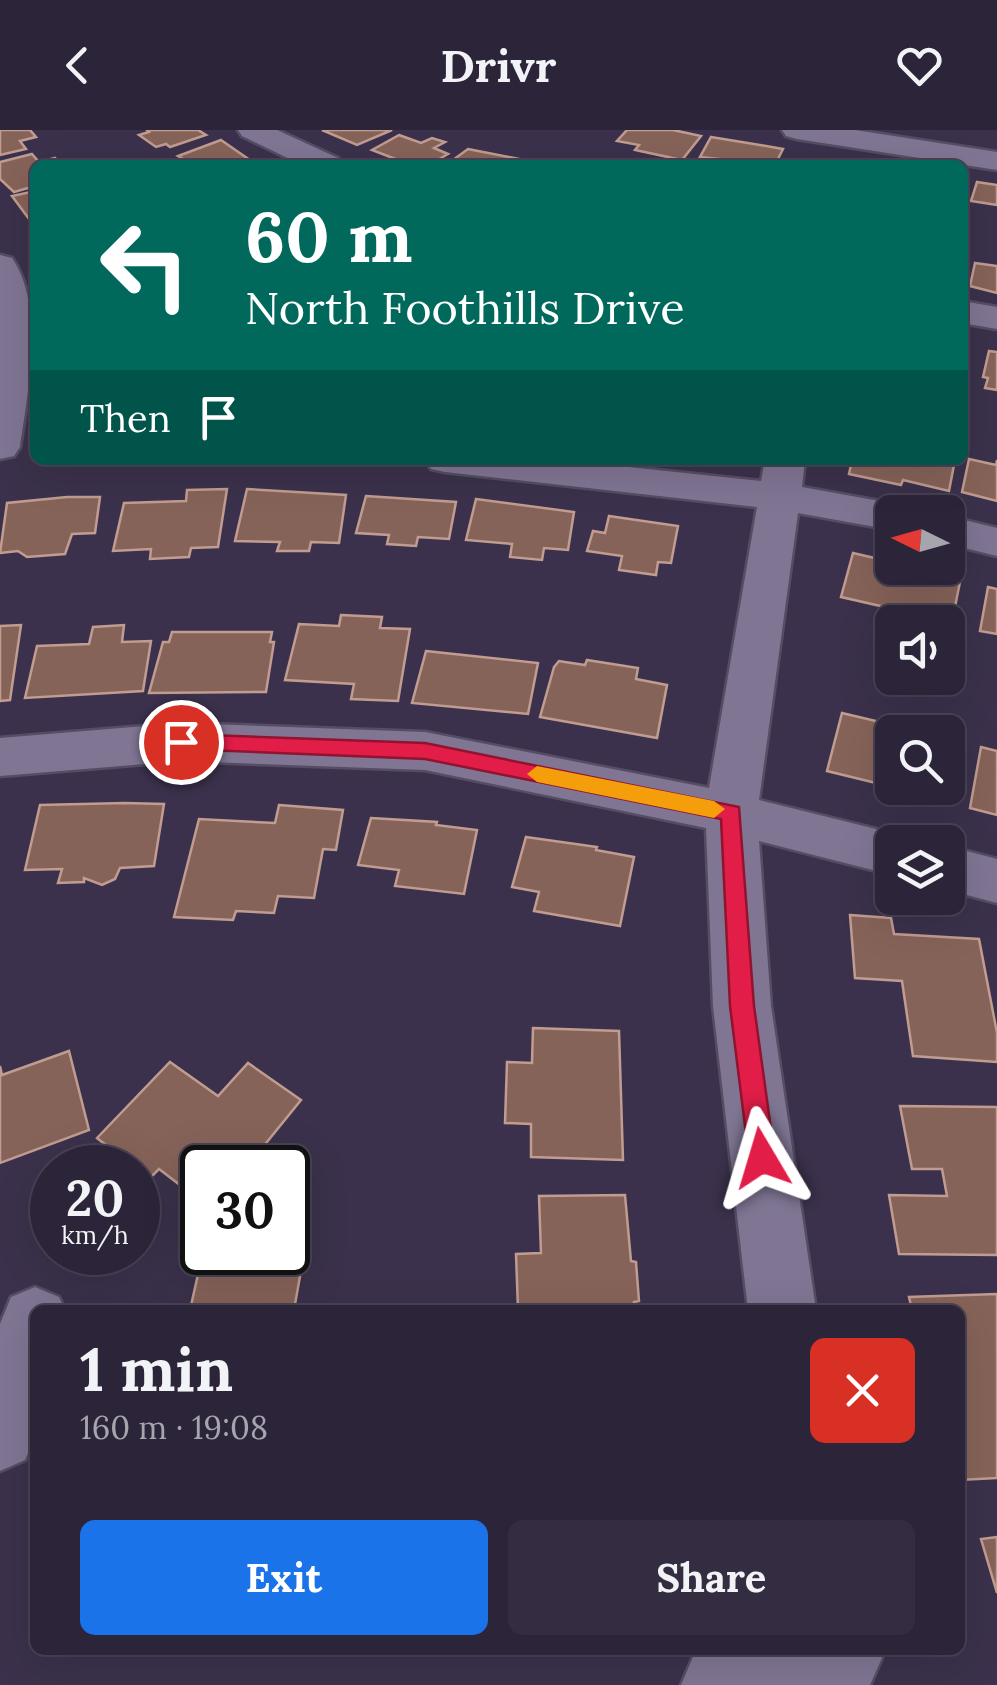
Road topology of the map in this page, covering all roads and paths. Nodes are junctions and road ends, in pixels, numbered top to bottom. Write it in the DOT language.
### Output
graph roads {
  1 [pos="253,130"];
  2 [pos="798,130"];
  3 [pos="836,144"];
  4 [pos="317,160"];
  5 [pos="997,161"];
  6 [pos="0,265"];
  7 [pos="968,313"];
  8 [pos="997,318"];
  9 [pos="10,456"];
  10 [pos="538,465"];
  11 [pos="782,478"];
  12 [pos="875,510"];
  13 [pos="965,534"];
  14 [pos="997,542"];
  15 [pos="0,758"];
  16 [pos="732,813"];
  17 [pos="875,850"];
  18 [pos="965,873"];
  19 [pos="997,881"];
  20 [pos="781,1305"];
  21 [pos="30,1337"];
  22 [pos="0,1435"];
  23 [pos="843,1664"];
  24 [pos="721,1685"];
  1 -- 4 [label="street"];
  2 -- 3 [label="street"];
  3 -- 5 [label="street"];
  6 -- 9 [label="street"];
  7 -- 8 [label="street"];
  10 -- 11 [label="street"];
  11 -- 12 [label="street"];
  11 -- 16 [label="street"];
  13 -- 14 [label="street"];
  15 -- 16 [label="street"];
  16 -- 17 [label="street"];
  16 -- 20 [label="street"];
  18 -- 19 [label="street"];
  21 -- 22 [label="street"];
  23 -- 24 [label="street"];
}
